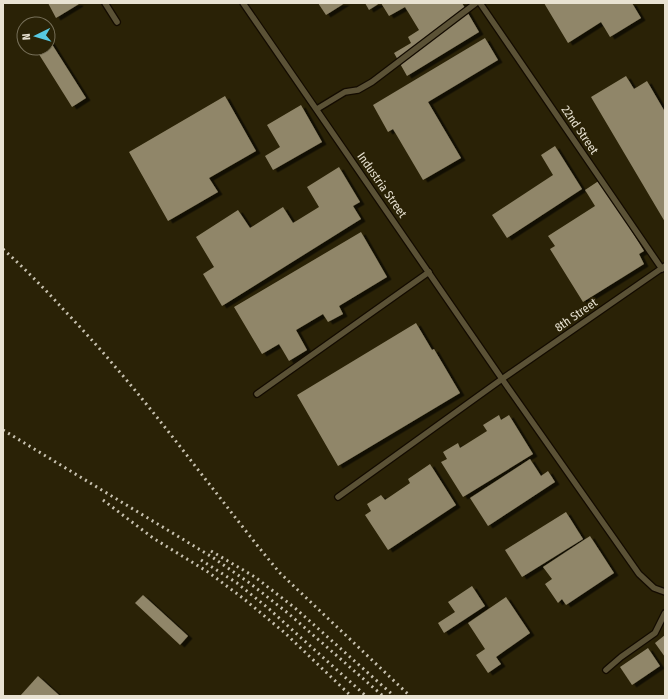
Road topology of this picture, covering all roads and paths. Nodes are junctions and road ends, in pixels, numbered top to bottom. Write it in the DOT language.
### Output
graph roads {
  1 [pos="105,3"];
  2 [pos="243,3"];
  3 [pos="476,3"];
  4 [pos="480,3"];
  5 [pos="117,22"];
  6 [pos="317,109"];
  7 [pos="663,268"];
  8 [pos="429,272"];
  9 [pos="502,379"];
  10 [pos="257,394"];
  11 [pos="338,497"];
  12 [pos="665,592"];
  13 [pos="665,613"];
  14 [pos="606,670"];
  1 -- 5 [label="lane"];
  2 -- 6 [label="lane, Industria Street"];
  3 -- 6 [label="lane"];
  4 -- 7 [label="lane, 22nd Street"];
  6 -- 8 [label="lane, Industria Street"];
  7 -- 9 [label="lane, 8th Street"];
  8 -- 9 [label="lane, Industria Street"];
  8 -- 10 [label="lane"];
  9 -- 11 [label="lane, 8th Street"];
  9 -- 12 [label="lane, Industria Street"];
  13 -- 14 [label="lane"];
}
